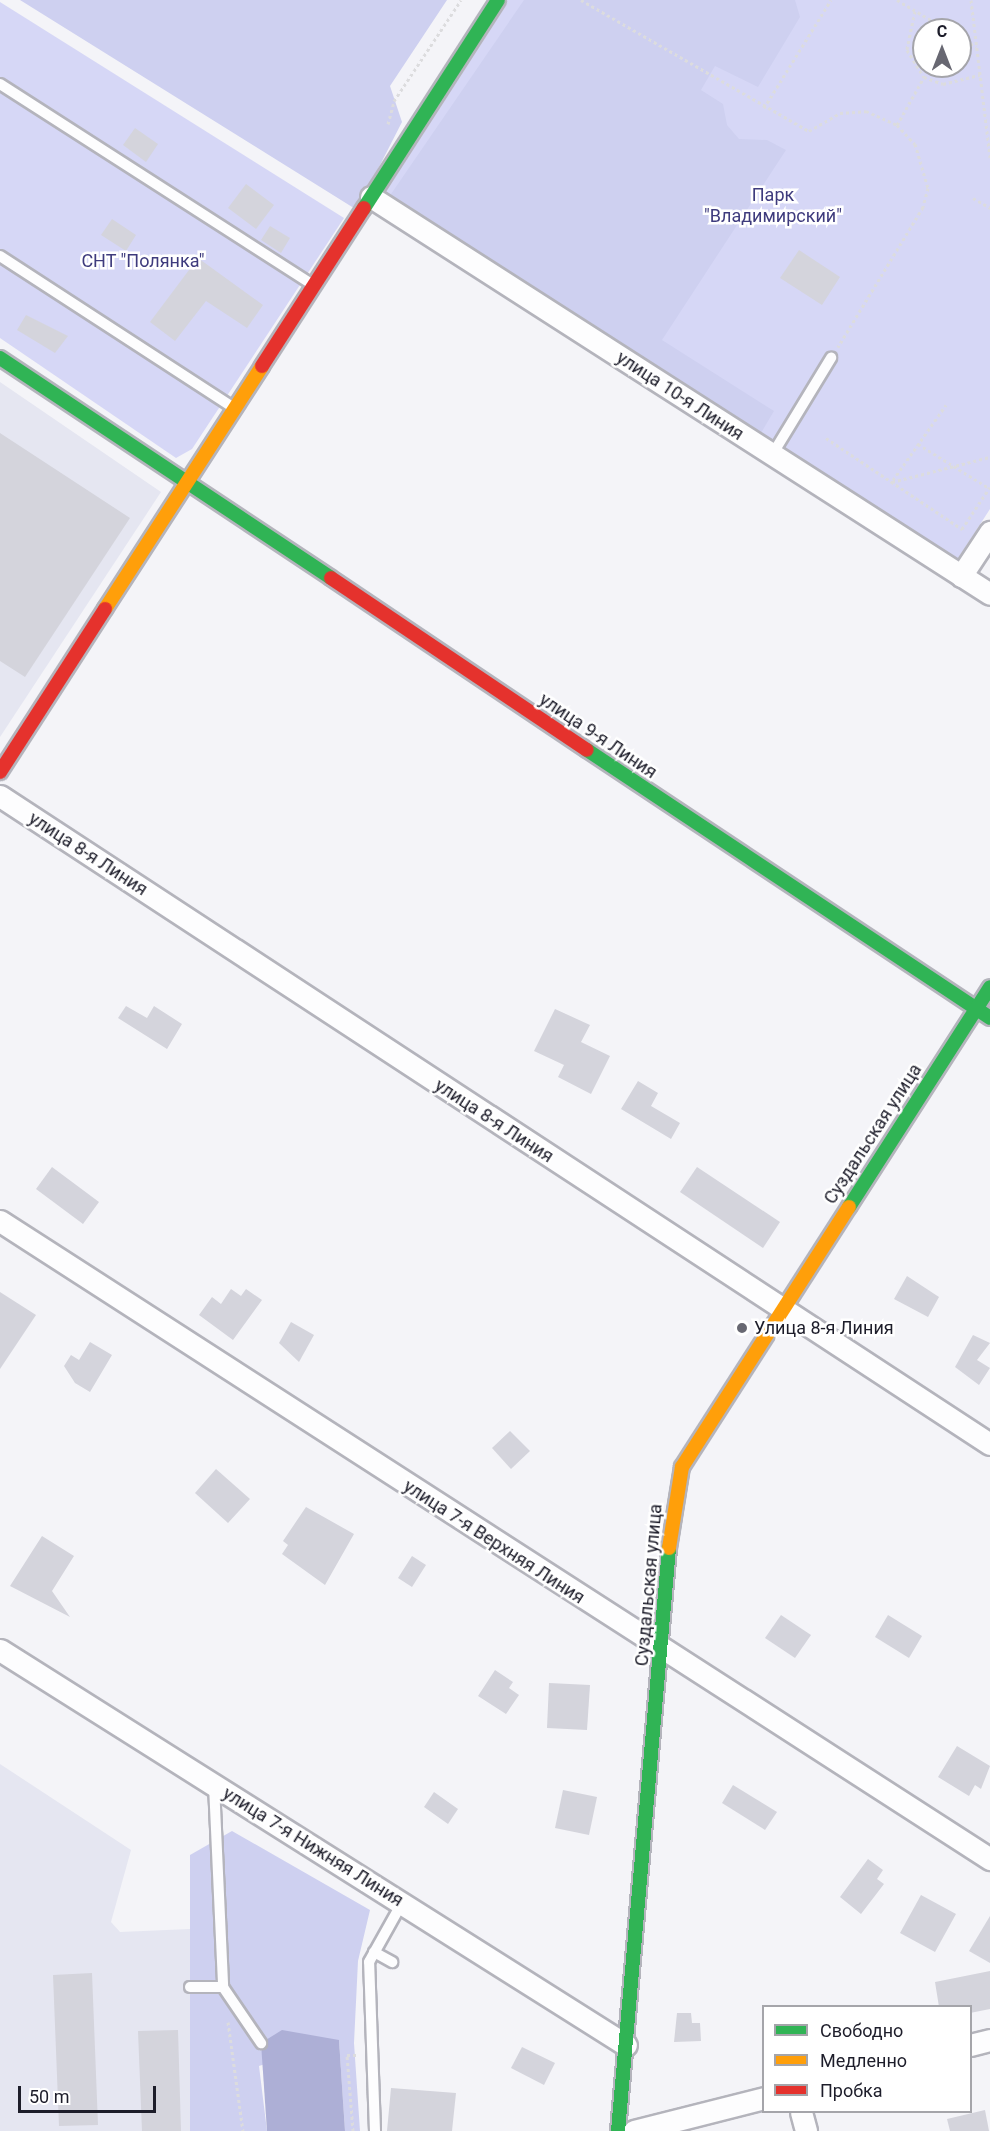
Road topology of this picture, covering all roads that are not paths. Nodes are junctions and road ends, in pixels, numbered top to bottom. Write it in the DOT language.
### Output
graph roads {
  1 [pos="498,0"];
  2 [pos="0,84"];
  3 [pos="371,197"];
  4 [pos="0,256"];
  5 [pos="314,286"];
  6 [pos="0,358"];
  7 [pos="831,358"];
  8 [pos="235,409"];
  9 [pos="772,455"];
  10 [pos="187,485"];
  11 [pos="990,532"];
  12 [pos="962,576"];
  13 [pos="990,594"];
  14 [pos="0,772"];
  15 [pos="0,796"];
  16 [pos="990,987"];
  17 [pos="976,1009"];
  18 [pos="990,1018"];
  19 [pos="0,1221"];
  20 [pos="780,1309"];
  21 [pos="990,1444"];
  22 [pos="0,1650"];
  23 [pos="661,1650"];
  24 [pos="214,1785"];
  25 [pos="990,1859"];
  26 [pos="402,1903"];
  27 [pos="374,1952"];
  28 [pos="392,1962"];
  29 [pos="190,1987"];
  30 [pos="223,1987"];
  31 [pos="990,2040"];
  32 [pos="261,2043"];
  33 [pos="972,2044"];
  34 [pos="626,2045"];
  35 [pos="762,2099"];
  36 [pos="801,2113"];
  37 [pos="375,2131"];
  38 [pos="618,2131"];
  39 [pos="634,2131"];
  40 [pos="806,2131"];
  1 -- 3 [label="street"];
  2 -- 5 [label="lane"];
  3 -- 5 [label="street"];
  3 -- 9 [label="street, улица 10-я Линия"];
  4 -- 8 [label="lane"];
  5 -- 8 [label="street"];
  6 -- 10 [label="street, улица 9-я Линия"];
  7 -- 9 [label="lane"];
  8 -- 10 [label="street"];
  9 -- 12 [label="street, улица 10-я Линия"];
  10 -- 14 [label="street"];
  10 -- 17 [label="street, улица 9-я Линия"];
  11 -- 12 [label="street"];
  12 -- 13 [label="street, улица 10-я Линия"];
  15 -- 20 [label="street, улица 8-я Линия"];
  16 -- 17 [label="street, Суздальская улица"];
  17 -- 18 [label="street, улица 9-я Линия"];
  17 -- 20 [label="street, Суздальская улица"];
  19 -- 23 [label="street, улица 7-я Верхняя Линия"];
  20 -- 21 [label="street, улица 8-я Линия"];
  20 -- 23 [label="street, Суздальская улица"];
  22 -- 24 [label="street, улица 7-я Нижняя Линия"];
  23 -- 25 [label="street, улица 7-я Верхняя Линия"];
  23 -- 34 [label="street, Суздальская улица"];
  24 -- 26 [label="street, улица 7-я Нижняя Линия"];
  24 -- 30 [label="lane"];
  26 -- 27 [label="lane"];
  26 -- 34 [label="street, улица 7-я Нижняя Линия"];
  27 -- 28 [label="lane"];
  27 -- 37 [label="lane"];
  29 -- 30 [label="lane"];
  30 -- 32 [label="lane"];
  31 -- 33 [label="street"];
  34 -- 38 [label="street, Суздальская улица"];
  35 -- 39 [label="street"];
  36 -- 40 [label="street"];
}
